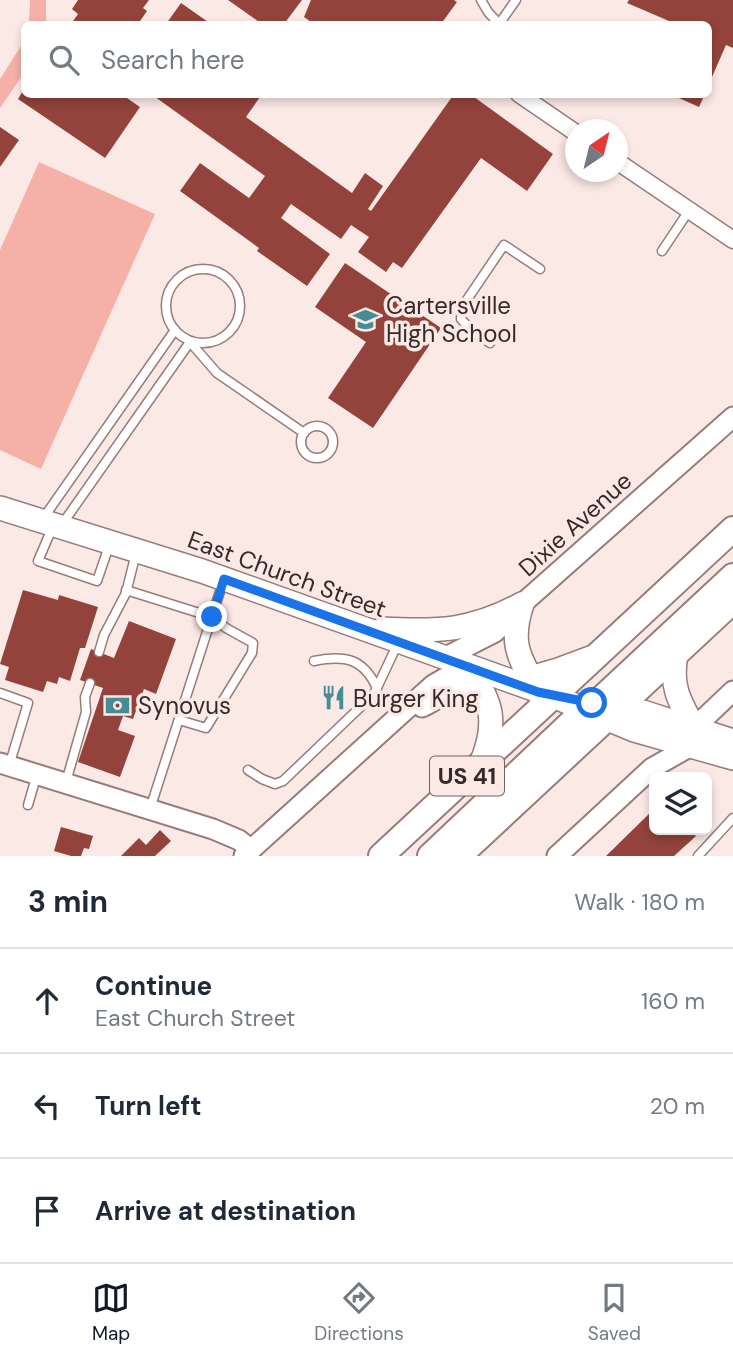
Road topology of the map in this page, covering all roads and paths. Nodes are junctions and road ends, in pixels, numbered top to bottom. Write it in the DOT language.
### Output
graph roads {
  1 [pos="481,0"];
  2 [pos="516,0"];
  3 [pos="496,21"];
  4 [pos="501,21"];
  5 [pos="525,98"];
  6 [pos="565,125"];
  7 [pos="628,169"];
  8 [pos="690,209"];
  9 [pos="733,240"];
  10 [pos="662,251"];
  11 [pos="540,269"];
  12 [pos="175,330"];
  13 [pos="190,342"];
  14 [pos="490,342"];
  15 [pos="733,417"];
  16 [pos="304,433"];
  17 [pos="0,508"];
  18 [pos="52,523"];
  19 [pos="733,529"];
  20 [pos="110,542"];
  21 [pos="136,550"];
  22 [pos="733,576"];
  23 [pos="224,579"];
  24 [pos="126,590"];
  25 [pos="733,601"];
  26 [pos="522,604"];
  27 [pos="212,617"];
  28 [pos="360,628"];
  29 [pos="398,642"];
  30 [pos="99,652"];
  31 [pos="676,654"];
  32 [pos="435,655"];
  33 [pos="314,661"];
  34 [pos="466,666"];
  35 [pos="90,683"];
  36 [pos="433,685"];
  37 [pos="534,687"];
  38 [pos="377,688"];
  39 [pos="733,691"];
  40 [pos="0,693"];
  41 [pos="487,699"];
  42 [pos="597,709"];
  43 [pos="401,715"];
  44 [pos="179,720"];
  45 [pos="647,734"];
  46 [pos="692,737"];
  47 [pos="733,741"];
  48 [pos="733,758"];
  49 [pos="4,764"];
  50 [pos="481,764"];
  51 [pos="652,768"];
  52 [pos="248,770"];
  53 [pos="37,774"];
  54 [pos="65,783"];
  55 [pos="28,805"];
  56 [pos="150,809"];
  57 [pos="733,818"];
  58 [pos="405,834"];
  59 [pos="248,853"];
  60 [pos="381,856"];
  61 [pos="393,856"];
  62 [pos="430,856"];
  63 [pos="459,856"];
  64 [pos="557,856"];
  65 [pos="698,856"];
  1 -- 3 [label="lane"];
  2 -- 4 [label="lane"];
  5 -- 6 [label="street"];
  7 -- 8 [label="street"];
  8 -- 9 [label="street"];
  8 -- 10 [label="lane"];
  11 -- 14 [label="lane"];
  12 -- 13 [label="lane"];
  12 -- 13 [label="lane"];
  12 -- 18 [label="lane"];
  13 -- 16 [label="lane"];
  13 -- 18 [label="lane"];
  15 -- 26 [label="street, Dixie Avenue"];
  16 -- 16 [label="lane"];
  17 -- 18 [label="main road, East Church Street"];
  18 -- 20 [label="main road, East Church Street"];
  18 -- 20 [label="lane"];
  19 -- 37 [label="main road, US 41"];
  20 -- 21 [label="main road, East Church Street"];
  21 -- 23 [label="main road, East Church Street"];
  21 -- 24 [label="lane"];
  22 -- 42 [label="main road"];
  23 -- 27 [label="lane"];
  23 -- 28 [label="main road, East Church Street"];
  24 -- 27 [label="lane"];
  24 -- 30 [label="lane"];
  25 -- 31 [label="main road, US 41"];
  26 -- 28 [label="main road"];
  26 -- 32 [label="street, Dixie Avenue"];
  26 -- 37 [label="main road"];
  27 -- 44 [label="lane"];
  27 -- 44 [label="lane"];
  28 -- 29 [label="main road, East Church Street"];
  29 -- 32 [label="main road, East Church Street"];
  29 -- 38 [label="lane"];
  31 -- 42 [label="main road, US 41"];
  31 -- 46 [label="main road"];
  32 -- 34 [label="main road, East Church Street"];
  32 -- 36 [label="street"];
  33 -- 38 [label="lane"];
  34 -- 36 [label="street"];
  34 -- 37 [label="main road, East Church Street"];
  34 -- 41 [label="main road"];
  35 -- 54 [label="lane"];
  36 -- 43 [label="street"];
  37 -- 42 [label="main road, East Church Street"];
  37 -- 50 [label="main road, US 41"];
  38 -- 52 [label="lane"];
  39 -- 46 [label="street"];
  40 -- 49 [label="lane"];
  41 -- 43 [label="street"];
  41 -- 50 [label="main road"];
  42 -- 45 [label="main road, East Church Street"];
  42 -- 46 [label="main road, East Church Street"];
  42 -- 62 [label="main road"];
  42 -- 63 [label="main road, US 41"];
  43 -- 59 [label="street"];
  44 -- 56 [label="lane"];
  45 -- 46 [label="main road, East Church Street"];
  45 -- 51 [label="street"];
  46 -- 47 [label="main road, East Church Street"];
  46 -- 48 [label="main road, East Church Street"];
  46 -- 51 [label="street"];
  49 -- 53 [label="street"];
  50 -- 58 [label="main road, US 41"];
  51 -- 64 [label="street"];
  53 -- 54 [label="street"];
  53 -- 55 [label="lane"];
  54 -- 56 [label="street"];
  56 -- 59 [label="street"];
  57 -- 65 [label="lane"];
  58 -- 60 [label="main road, US 41"];
  58 -- 61 [label="main road"];
}
